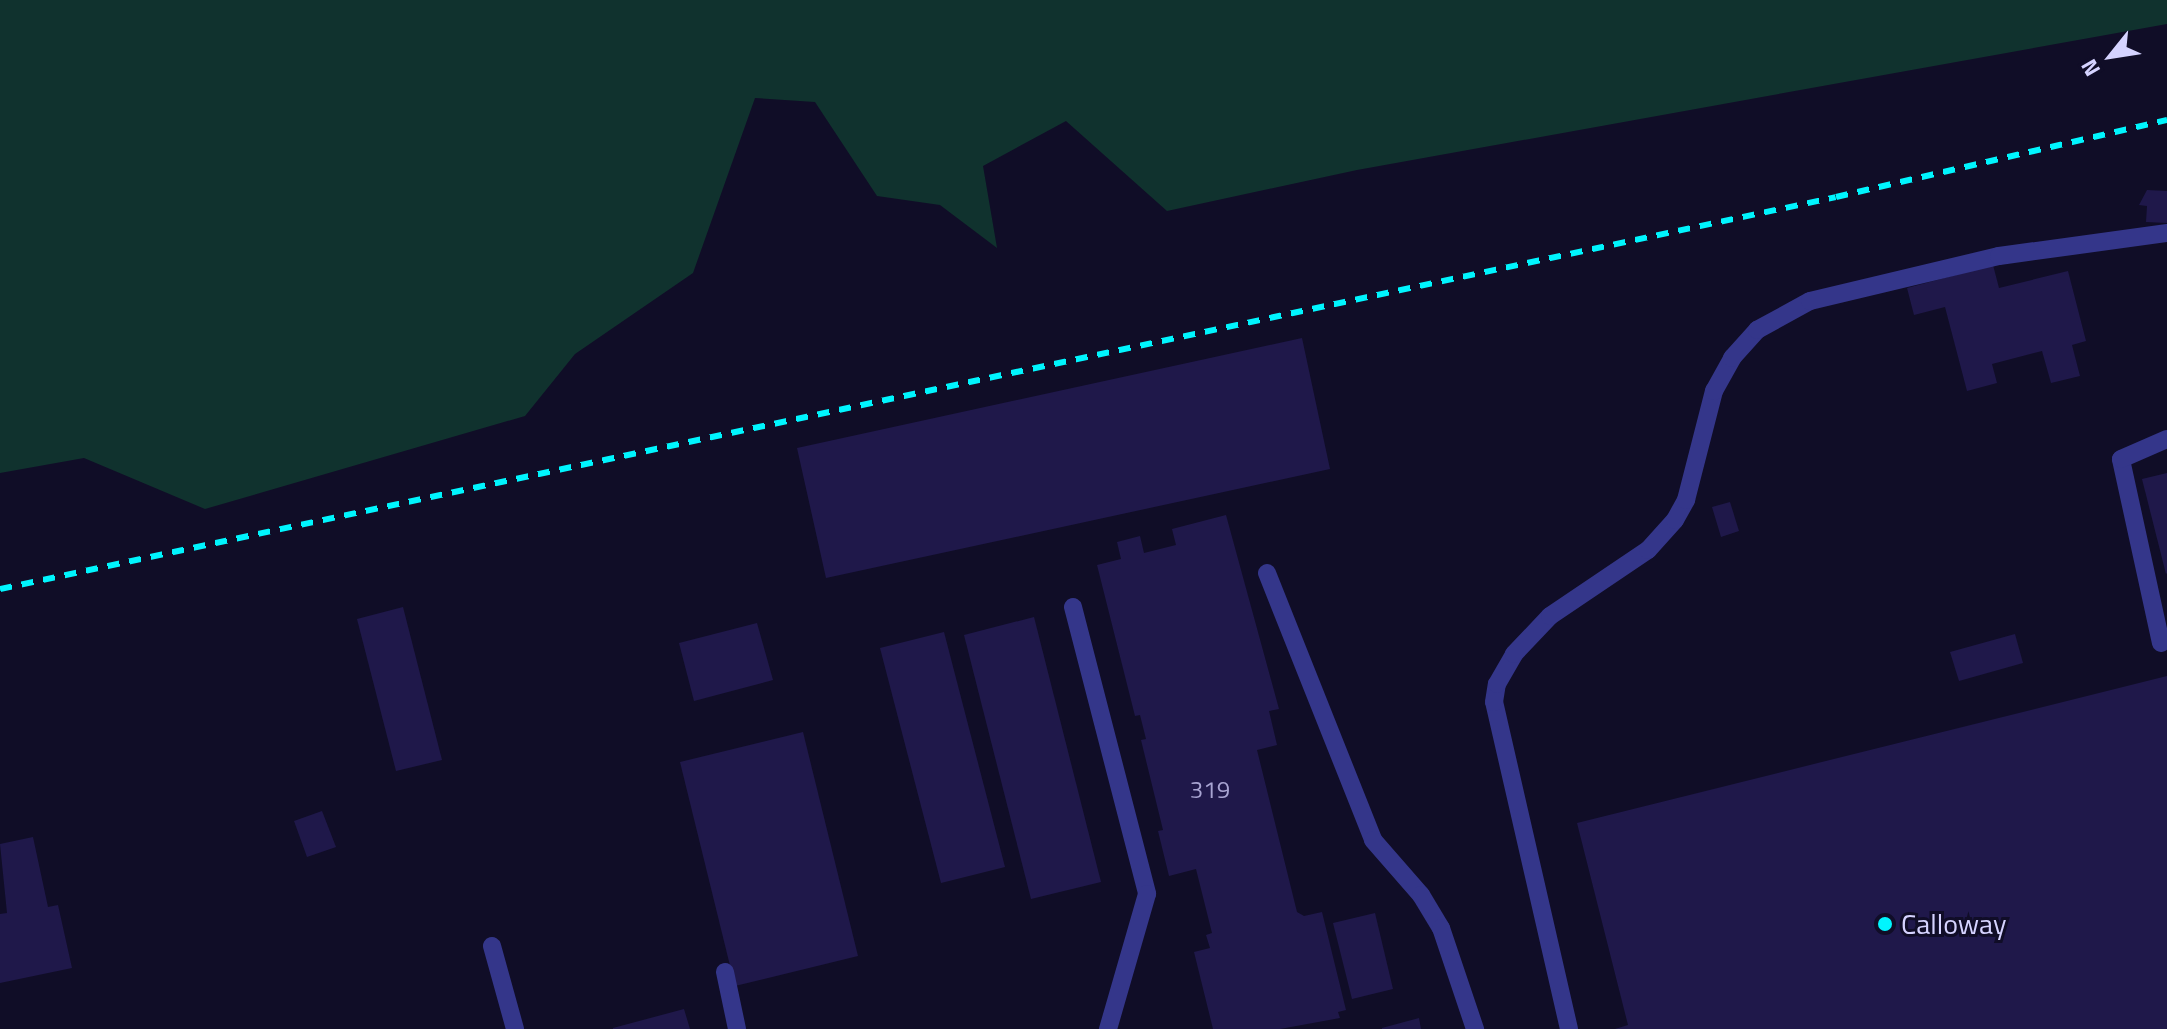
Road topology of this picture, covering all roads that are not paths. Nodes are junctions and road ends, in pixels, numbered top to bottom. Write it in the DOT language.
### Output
graph roads {
  1 [pos="2167,233"];
  2 [pos="2167,439"];
  3 [pos="1267,573"];
  4 [pos="1073,607"];
  5 [pos="2161,643"];
  6 [pos="492,946"];
  7 [pos="725,972"];
  8 [pos="515,1029"];
  9 [pos="737,1029"];
  10 [pos="1108,1029"];
  11 [pos="1475,1029"];
  12 [pos="1569,1029"];
  1 -- 12 [label="lane"];
  2 -- 5 [label="lane"];
  3 -- 11 [label="lane"];
  4 -- 10 [label="lane"];
  6 -- 8 [label="lane"];
  7 -- 9 [label="lane"];
}
